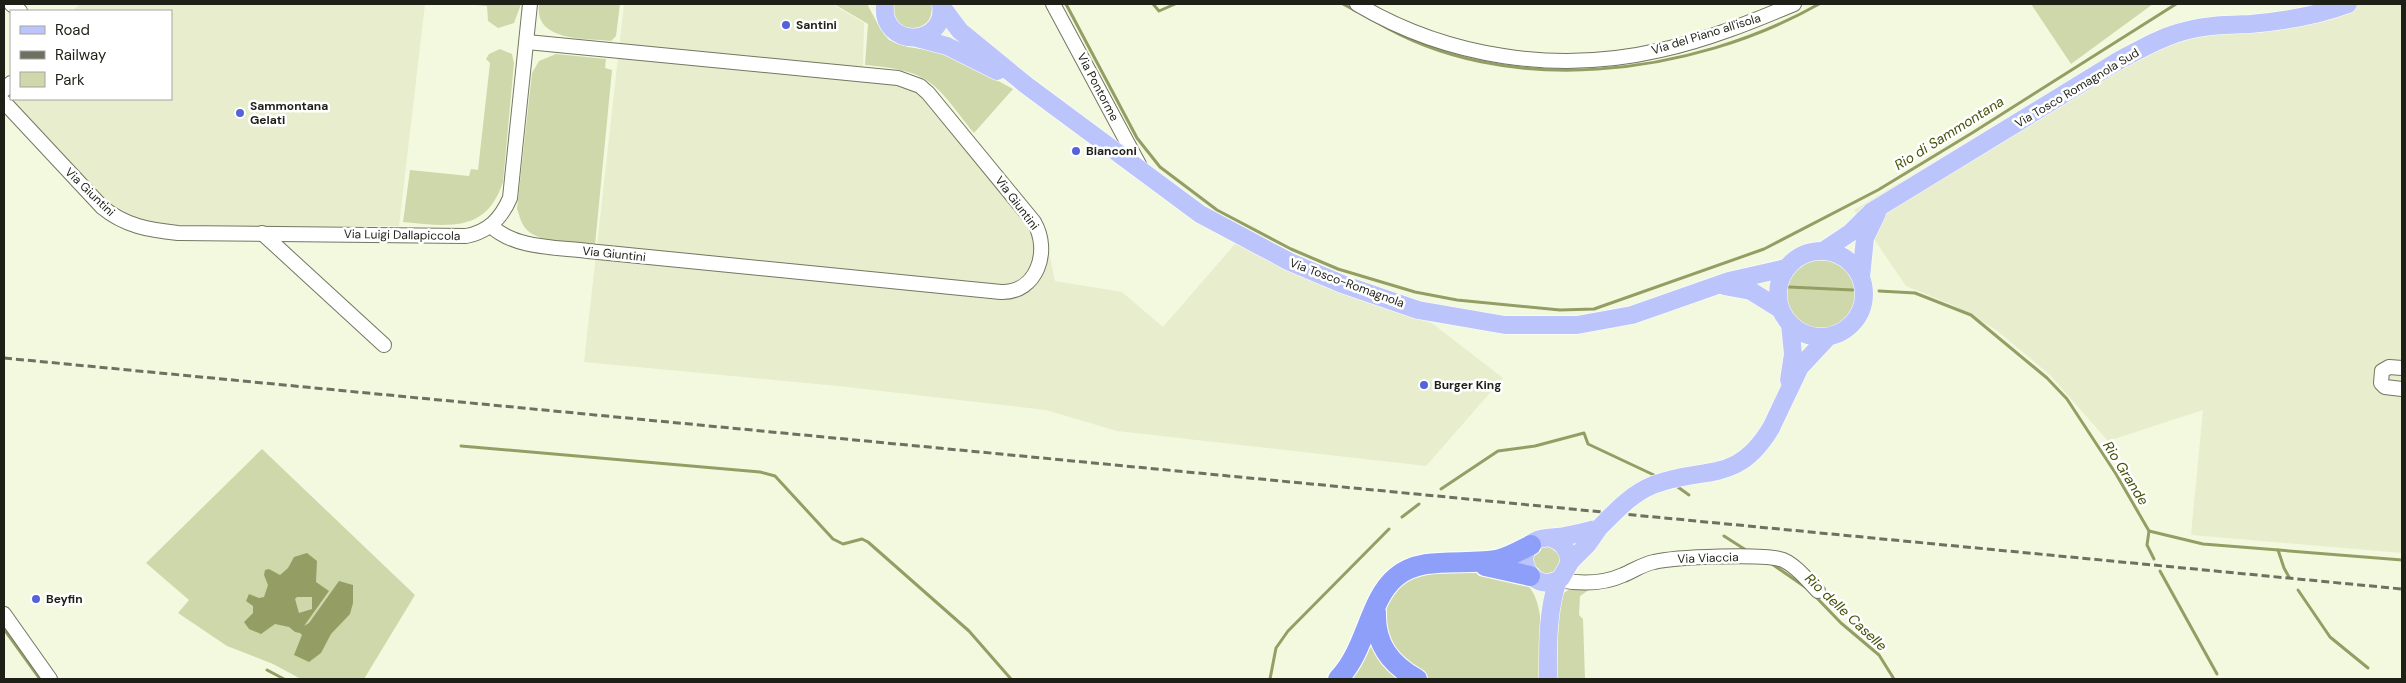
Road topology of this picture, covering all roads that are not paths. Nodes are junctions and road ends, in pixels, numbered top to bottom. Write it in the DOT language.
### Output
graph roads {
  1 [pos="530,4"];
  2 [pos="1052,4"];
  3 [pos="1357,4"];
  4 [pos="1794,4"];
  5 [pos="2348,4"];
  6 [pos="882,6"];
  7 [pos="941,6"];
  8 [pos="917,38"];
  9 [pos="527,42"];
  10 [pos="1026,85"];
  11 [pos="4,102"];
  12 [pos="1142,171"];
  13 [pos="1881,206"];
  14 [pos="491,226"];
  15 [pos="262,233"];
  16 [pos="1823,251"];
  17 [pos="1786,268"];
  18 [pos="1861,277"];
  19 [pos="1714,286"];
  20 [pos="1780,309"];
  21 [pos="1790,324"];
  22 [pos="1828,337"];
  23 [pos="384,345"];
  24 [pos="2402,368"];
  25 [pos="2402,389"];
  26 [pos="1785,395"];
  27 [pos="1599,528"];
  28 [pos="1551,538"];
  29 [pos="1531,545"];
  30 [pos="1569,563"];
  31 [pos="1460,564"];
  32 [pos="1531,577"];
  33 [pos="1559,580"];
  34 [pos="1590,582"];
  35 [pos="1818,590"];
  36 [pos="1377,607"];
  37 [pos="4,614"];
  38 [pos="1548,630"];
  39 [pos="50,679"];
  40 [pos="1338,679"];
  41 [pos="1417,679"];
  42 [pos="1548,679"];
  1 -- 9 [label="street"];
  2 -- 12 [label="street, Via Pontorme"];
  3 -- 4 [label="street, Via del Piano all'isola"];
  5 -- 13 [label="main road, Via Tosco Romagnola Sud"];
  6 -- 8 [label="main road"];
  7 -- 8 [label="main road"];
  7 -- 10 [label="main road"];
  8 -- 10 [label="main road"];
  9 -- 14 [label="street"];
  9 -- 14 [label="street, Via Giuntini"];
  10 -- 12 [label="main road, Via Tosco-Romagnola"];
  11 -- 15 [label="street, Via Giuntini"];
  12 -- 19 [label="main road, Via Tosco-Romagnola"];
  13 -- 16 [label="main road, Via Tosco Romagnola Sud"];
  13 -- 18 [label="main road"];
  14 -- 15 [label="street, Via Luigi Dallapiccola"];
  15 -- 23 [label="street"];
  16 -- 17 [label="main road"];
  16 -- 18 [label="main road"];
  17 -- 19 [label="main road, Via Tosco-Romagnola"];
  17 -- 20 [label="main road"];
  18 -- 22 [label="main road"];
  19 -- 20 [label="main road, Via Tosco-Romagnola"];
  20 -- 21 [label="main road"];
  21 -- 22 [label="main road"];
  21 -- 26 [label="main road"];
  22 -- 26 [label="main road"];
  24 -- 25 [label="street"];
  26 -- 27 [label="main road, bridge"];
  27 -- 28 [label="main road"];
  27 -- 30 [label="main road"];
  28 -- 29 [label="main road"];
  28 -- 30 [label="main road"];
  29 -- 31 [label="highway"];
  29 -- 32 [label="main road"];
  30 -- 33 [label="main road"];
  30 -- 34 [label="street"];
  31 -- 32 [label="highway"];
  31 -- 36 [label="highway"];
  32 -- 33 [label="main road"];
  32 -- 38 [label="main road"];
  33 -- 34 [label="street, Via Viaccia"];
  33 -- 38 [label="main road"];
  34 -- 35 [label="street, Via Viaccia"];
  36 -- 40 [label="highway"];
  36 -- 41 [label="highway"];
  37 -- 39 [label="street"];
  38 -- 42 [label="main road"];
}
